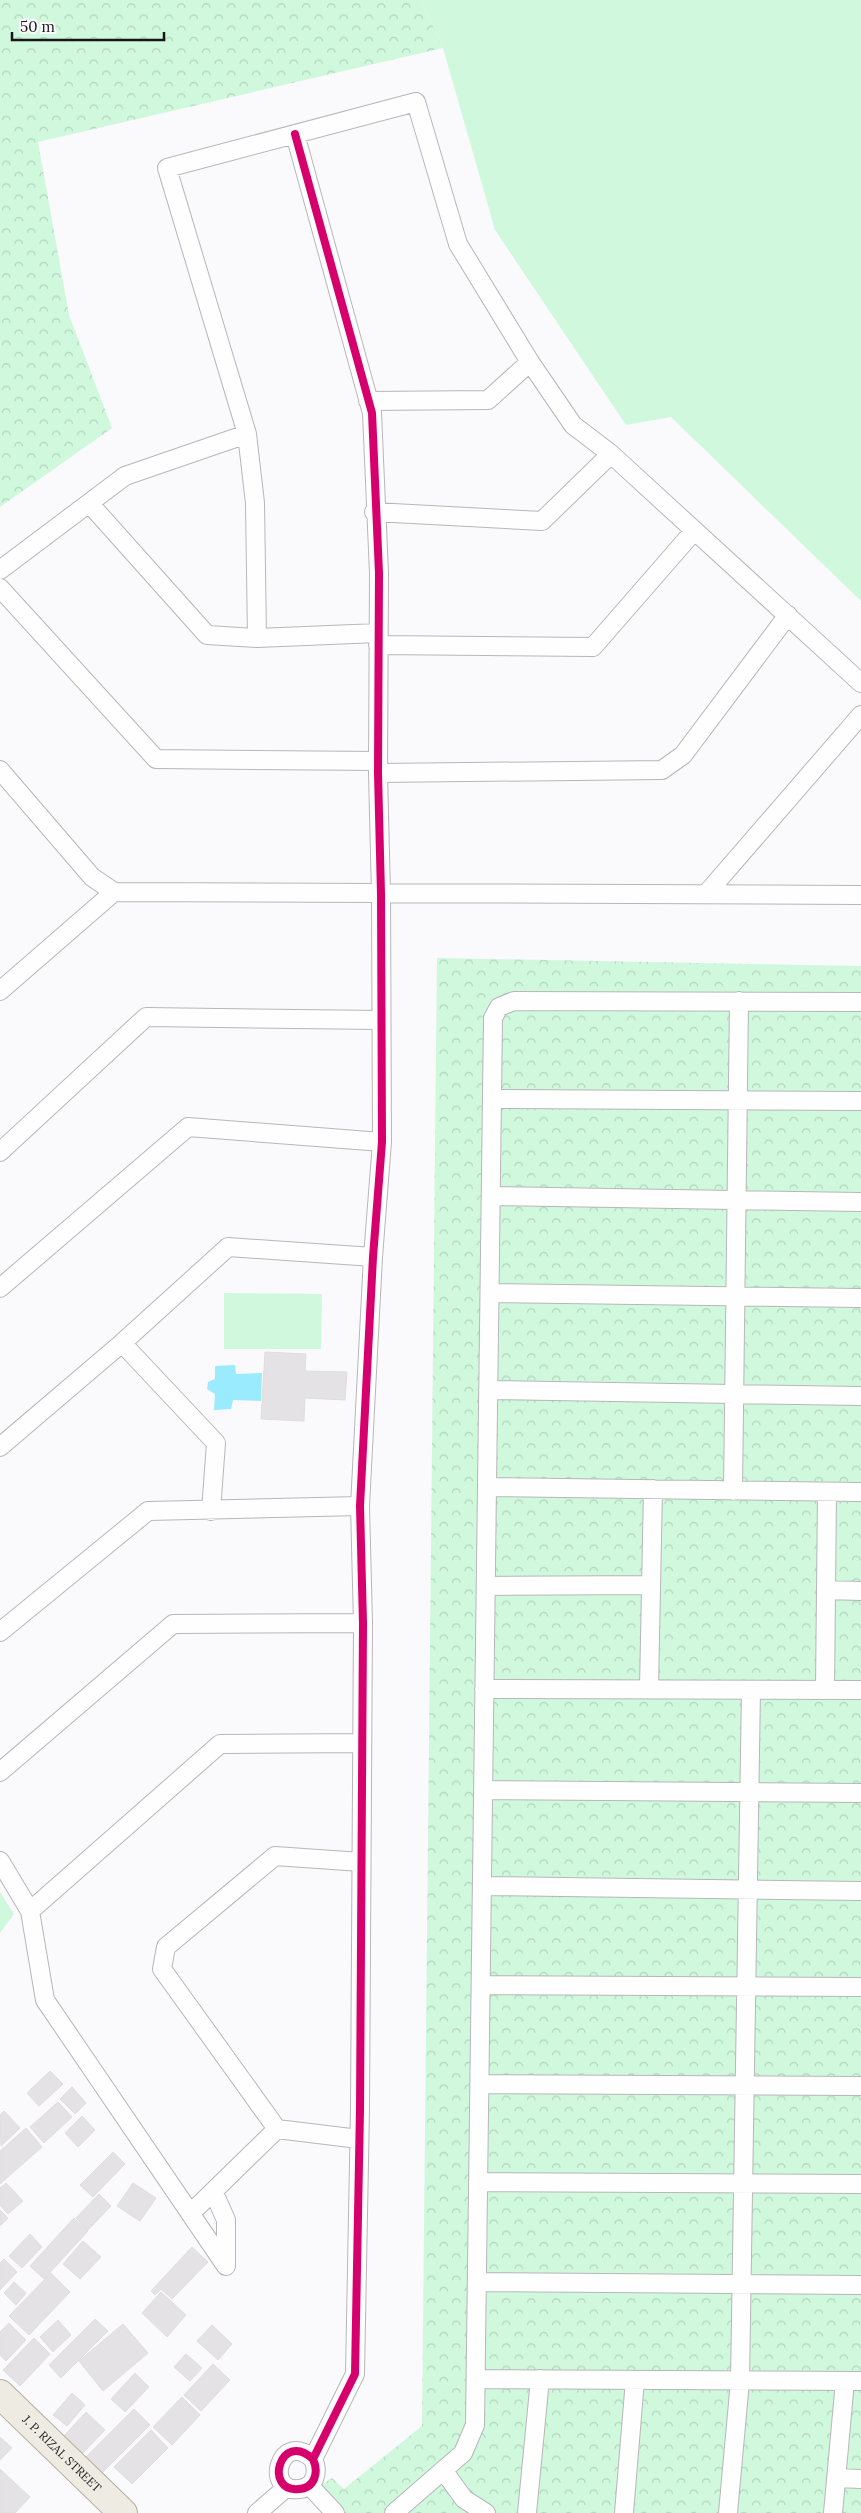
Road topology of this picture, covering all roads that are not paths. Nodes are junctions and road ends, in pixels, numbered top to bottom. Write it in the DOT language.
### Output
graph roads {
  1 [pos="295,134"];
  2 [pos="530,362"];
  3 [pos="368,401"];
  4 [pos="247,434"];
  5 [pos="611,454"];
  6 [pos="88,503"];
  7 [pos="374,512"];
  8 [pos="694,531"];
  9 [pos="0,570"];
  10 [pos="0,588"];
  11 [pos="788,615"];
  12 [pos="256,638"];
  13 [pos="378,639"];
  14 [pos="861,683"];
  15 [pos="861,715"];
  16 [pos="378,767"];
  17 [pos="0,770"];
  18 [pos="114,892"];
  19 [pos="707,893"];
  20 [pos="381,894"];
  21 [pos="861,895"];
  22 [pos="0,991"];
  23 [pos="739,1001"];
  24 [pos="861,1002"];
  25 [pos="381,1020"];
  26 [pos="492,1099"];
  27 [pos="738,1100"];
  28 [pos="861,1101"];
  29 [pos="382,1142"];
  30 [pos="0,1152"];
  31 [pos="491,1196"];
  32 [pos="737,1200"];
  33 [pos="861,1202"];
  34 [pos="373,1257"];
  35 [pos="0,1288"];
  36 [pos="490,1293"];
  37 [pos="735,1296"];
  38 [pos="861,1298"];
  39 [pos="122,1343"];
  40 [pos="488,1390"];
  41 [pos="734,1394"];
  42 [pos="861,1396"];
  43 [pos="0,1447"];
  44 [pos="487,1488"];
  45 [pos="652,1489"];
  46 [pos="733,1491"];
  47 [pos="827,1492"];
  48 [pos="861,1492"];
  49 [pos="360,1506"];
  50 [pos="211,1511"];
  51 [pos="650,1585"];
  52 [pos="486,1586"];
  53 [pos="826,1590"];
  54 [pos="861,1591"];
  55 [pos="362,1623"];
  56 [pos="0,1632"];
  57 [pos="649,1688"];
  58 [pos="484,1689"];
  59 [pos="751,1690"];
  60 [pos="825,1690"];
  61 [pos="861,1690"];
  62 [pos="362,1744"];
  63 [pos="0,1772"];
  64 [pos="483,1790"];
  65 [pos="749,1792"];
  66 [pos="861,1793"];
  67 [pos="0,1861"];
  68 [pos="361,1862"];
  69 [pos="482,1886"];
  70 [pos="748,1889"];
  71 [pos="861,1891"];
  72 [pos="30,1911"];
  73 [pos="481,1985"];
  74 [pos="746,1986"];
  75 [pos="861,1987"];
  76 [pos="479,2084"];
  77 [pos="744,2085"];
  78 [pos="861,2086"];
  79 [pos="277,2129"];
  80 [pos="359,2139"];
  81 [pos="478,2182"];
  82 [pos="743,2183"];
  83 [pos="861,2184"];
  84 [pos="214,2193"];
  85 [pos="191,2213"];
  86 [pos="477,2282"];
  87 [pos="741,2284"];
  88 [pos="861,2285"];
  89 [pos="476,2379"];
  90 [pos="540,2379"];
  91 [pos="635,2380"];
  92 [pos="740,2381"];
  93 [pos="853,2381"];
  94 [pos="0,2394"];
  95 [pos="313,2459"];
  96 [pos="443,2470"];
  97 [pos="836,2478"];
  98 [pos="861,2479"];
  99 [pos="309,2485"];
  100 [pos="287,2487"];
  101 [pos="123,2513"];
  102 [pos="257,2513"];
  103 [pos="335,2513"];
  104 [pos="394,2513"];
  105 [pos="486,2513"];
  106 [pos="527,2513"];
  107 [pos="624,2513"];
  108 [pos="728,2513"];
  109 [pos="833,2513"];
  1 -- 2 [label="street"];
  1 -- 3 [label="street"];
  1 -- 4 [label="street"];
  2 -- 3 [label="street"];
  2 -- 5 [label="street"];
  3 -- 7 [label="street"];
  4 -- 6 [label="street"];
  4 -- 12 [label="street"];
  5 -- 7 [label="street"];
  5 -- 8 [label="street"];
  6 -- 9 [label="street"];
  6 -- 12 [label="street"];
  7 -- 13 [label="street"];
  8 -- 11 [label="street"];
  8 -- 13 [label="street"];
  10 -- 16 [label="street"];
  11 -- 14 [label="street"];
  11 -- 16 [label="street"];
  12 -- 13 [label="street"];
  13 -- 16 [label="street"];
  15 -- 19 [label="street"];
  16 -- 20 [label="street"];
  17 -- 18 [label="street"];
  18 -- 20 [label="street"];
  18 -- 22 [label="street"];
  19 -- 20 [label="street"];
  19 -- 21 [label="street"];
  20 -- 25 [label="street"];
  23 -- 24 [label="street"];
  23 -- 26 [label="street"];
  23 -- 27 [label="street"];
  25 -- 29 [label="street"];
  25 -- 30 [label="street"];
  26 -- 27 [label="street"];
  26 -- 31 [label="street"];
  27 -- 28 [label="street"];
  27 -- 32 [label="street"];
  29 -- 34 [label="street"];
  29 -- 35 [label="street"];
  31 -- 32 [label="street"];
  31 -- 36 [label="street"];
  32 -- 33 [label="street"];
  32 -- 37 [label="street"];
  34 -- 39 [label="street"];
  34 -- 49 [label="street"];
  36 -- 37 [label="street"];
  36 -- 40 [label="street"];
  37 -- 38 [label="street"];
  37 -- 41 [label="street"];
  39 -- 43 [label="street"];
  39 -- 50 [label="street"];
  40 -- 41 [label="street"];
  40 -- 44 [label="street"];
  41 -- 42 [label="street"];
  41 -- 46 [label="street"];
  44 -- 45 [label="street"];
  44 -- 52 [label="street"];
  45 -- 46 [label="street"];
  45 -- 51 [label="street"];
  46 -- 47 [label="street"];
  47 -- 48 [label="street"];
  47 -- 53 [label="street"];
  49 -- 50 [label="street"];
  49 -- 55 [label="street"];
  50 -- 56 [label="street"];
  51 -- 52 [label="street"];
  51 -- 57 [label="street"];
  52 -- 58 [label="street"];
  53 -- 54 [label="street"];
  53 -- 60 [label="street"];
  55 -- 62 [label="street"];
  55 -- 63 [label="street"];
  57 -- 58 [label="street"];
  57 -- 59 [label="street"];
  58 -- 64 [label="street"];
  59 -- 60 [label="street"];
  59 -- 65 [label="street"];
  60 -- 61 [label="street"];
  62 -- 68 [label="street"];
  62 -- 72 [label="street"];
  64 -- 65 [label="street"];
  64 -- 69 [label="street"];
  65 -- 66 [label="street"];
  65 -- 70 [label="street"];
  67 -- 72 [label="street"];
  68 -- 79 [label="street"];
  68 -- 80 [label="street"];
  69 -- 70 [label="street"];
  69 -- 73 [label="street"];
  70 -- 71 [label="street"];
  70 -- 74 [label="street"];
  72 -- 85 [label="street"];
  73 -- 74 [label="street"];
  73 -- 76 [label="street"];
  74 -- 75 [label="street"];
  74 -- 77 [label="street"];
  76 -- 77 [label="street"];
  76 -- 81 [label="street"];
  77 -- 78 [label="street"];
  77 -- 82 [label="street"];
  79 -- 80 [label="street"];
  79 -- 84 [label="street"];
  80 -- 95 [label="street"];
  81 -- 82 [label="street"];
  81 -- 86 [label="street"];
  82 -- 83 [label="street"];
  82 -- 87 [label="street"];
  84 -- 85 [label="street"];
  84 -- 85 [label="street"];
  86 -- 87 [label="street"];
  86 -- 89 [label="street"];
  87 -- 88 [label="street"];
  87 -- 92 [label="street"];
  89 -- 90 [label="street"];
  89 -- 96 [label="street"];
  90 -- 91 [label="street"];
  90 -- 106 [label="street"];
  91 -- 92 [label="street"];
  91 -- 107 [label="street"];
  92 -- 93 [label="street"];
  92 -- 108 [label="street"];
  93 -- 97 [label="street"];
  94 -- 101 [label="main road, J. P. RIZAL STREET"];
  95 -- 99 [label="street"];
  95 -- 100 [label="street"];
  96 -- 104 [label="street"];
  96 -- 105 [label="street"];
  97 -- 98 [label="street"];
  97 -- 109 [label="street"];
  99 -- 100 [label="street"];
  99 -- 103 [label="street"];
  100 -- 102 [label="street"];
}
